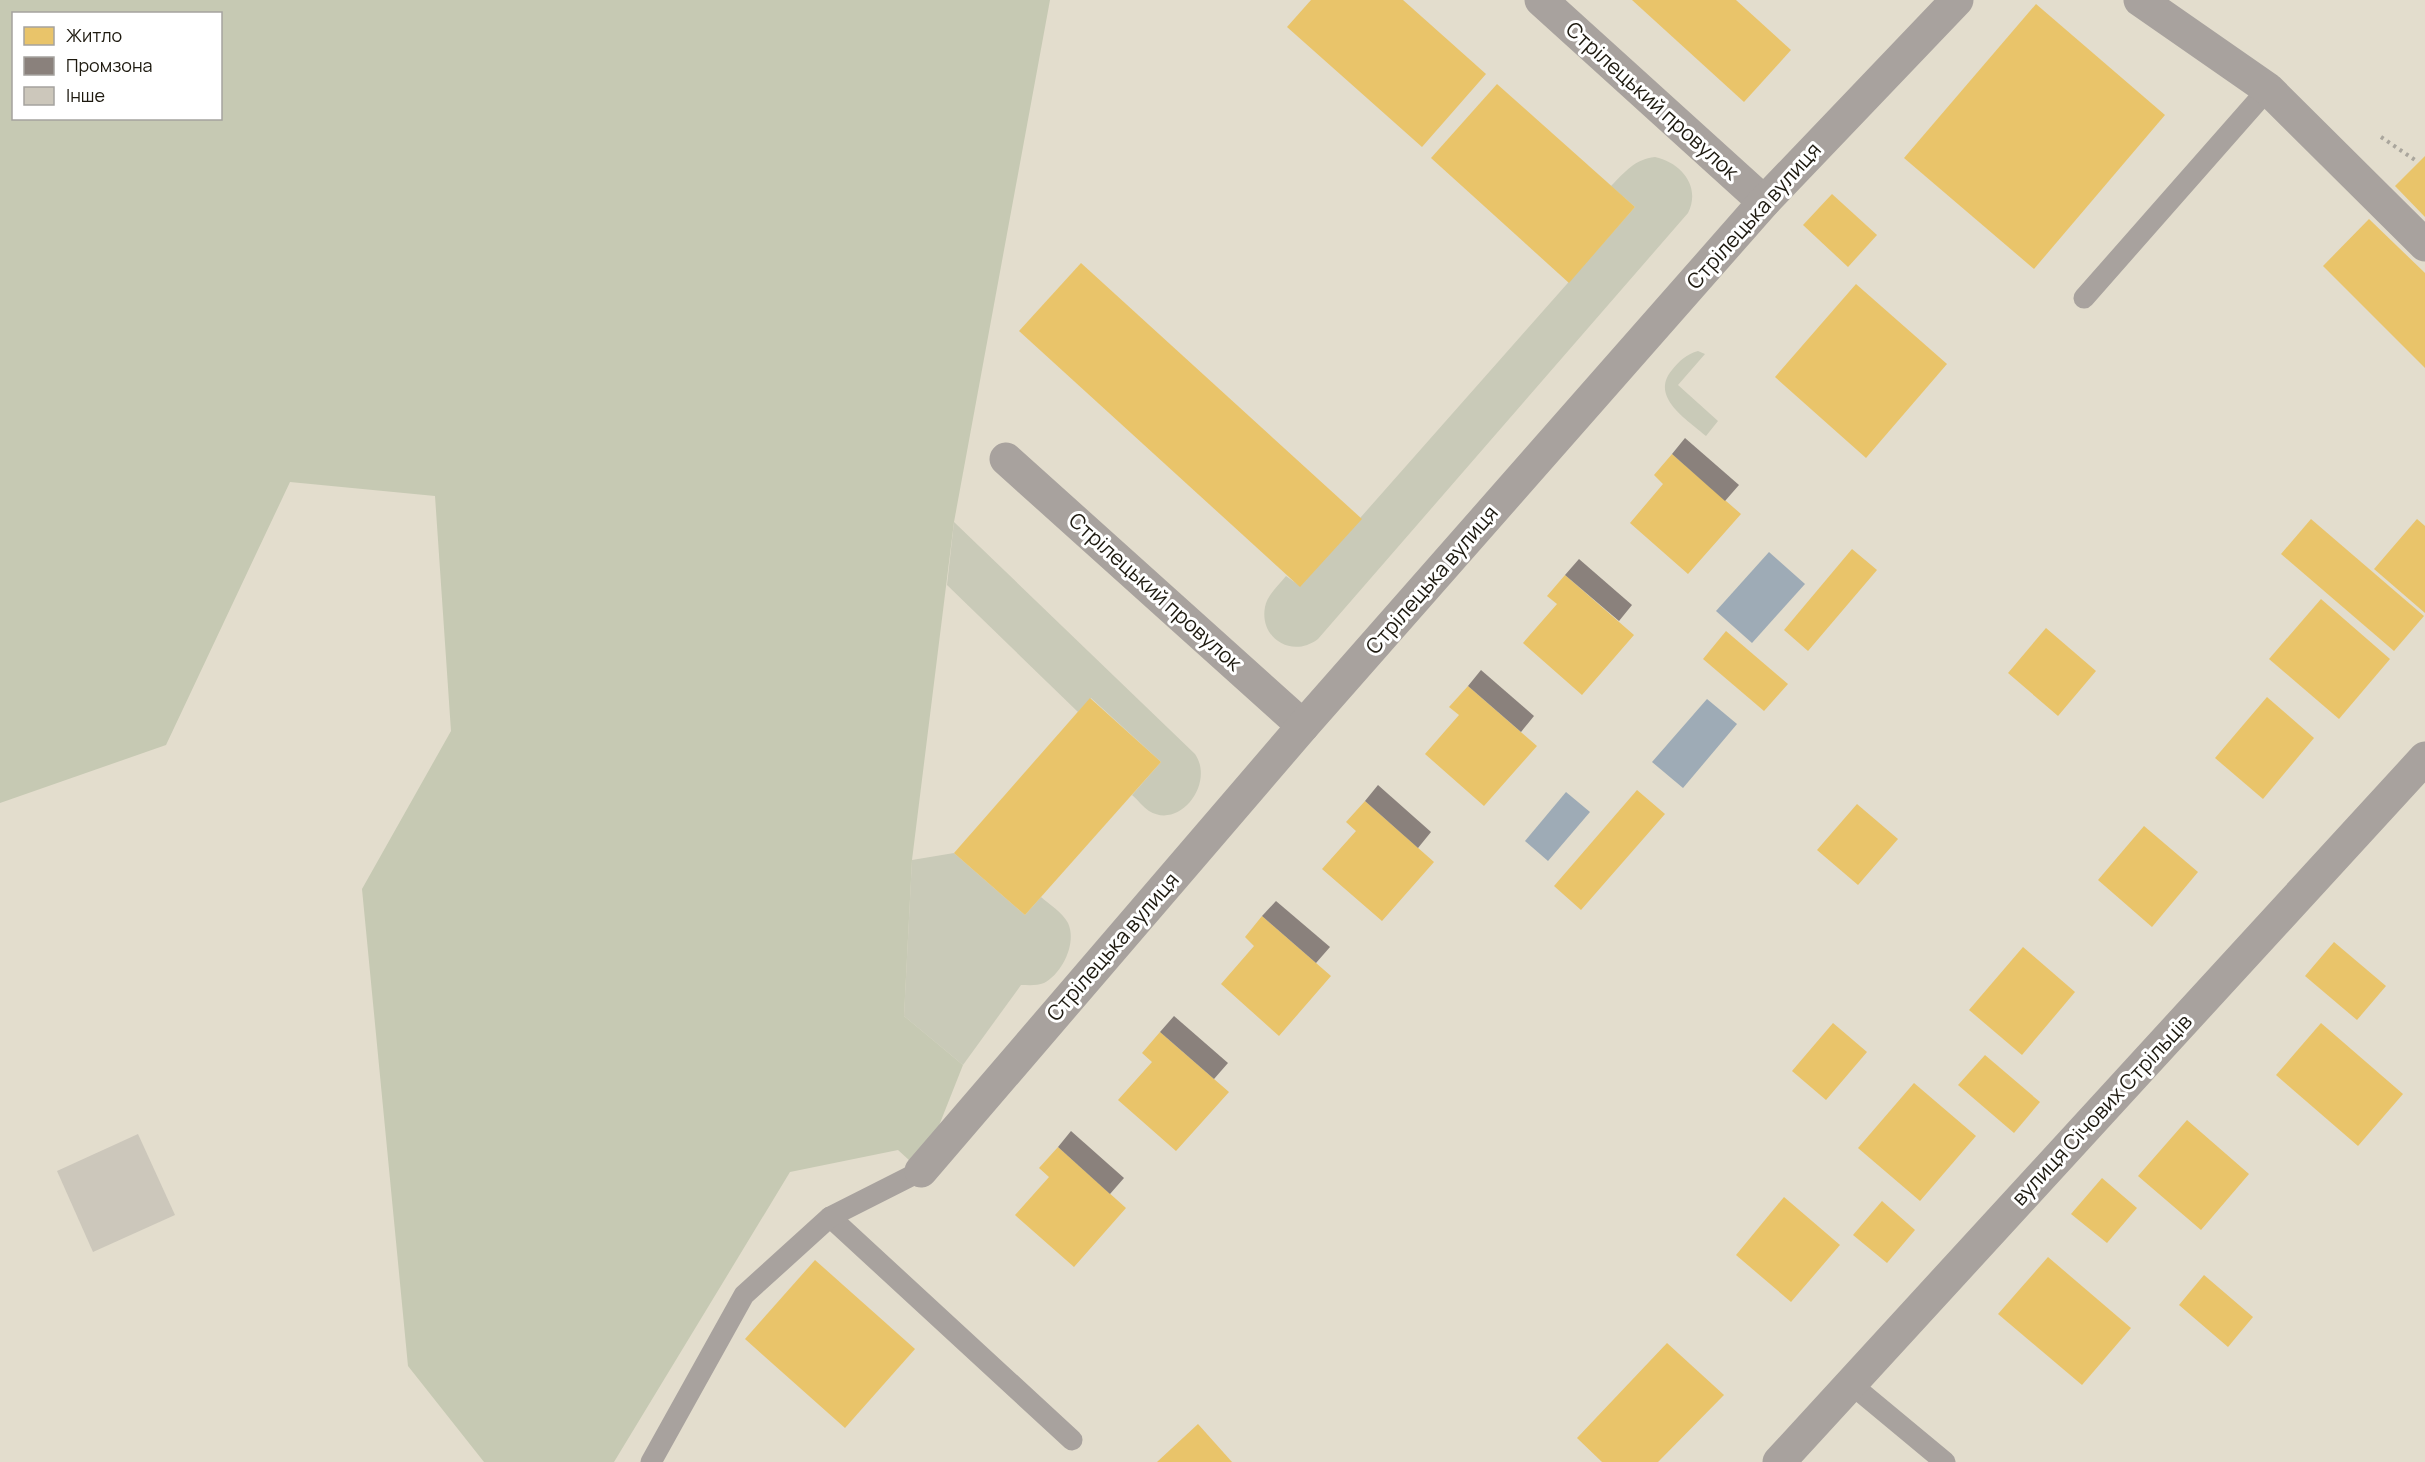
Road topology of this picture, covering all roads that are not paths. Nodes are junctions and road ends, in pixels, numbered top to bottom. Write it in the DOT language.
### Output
graph roads {
  1 [pos="1541,0"];
  2 [pos="1957,0"];
  3 [pos="2140,0"];
  4 [pos="2268,89"];
  5 [pos="1764,202"];
  6 [pos="2425,245"];
  7 [pos="2084,298"];
  8 [pos="1006,459"];
  9 [pos="1303,726"];
  10 [pos="2425,758"];
  11 [pos="921,1172"];
  12 [pos="830,1217"];
  13 [pos="1851,1384"];
  14 [pos="1072,1440"];
  15 [pos="651,1462"];
  16 [pos="1779,1462"];
  17 [pos="1945,1462"];
  1 -- 5 [label="street, Стрілецький провулок"];
  2 -- 5 [label="street, Стрілецька вулиця"];
  3 -- 4 [label="street"];
  4 -- 6 [label="street"];
  4 -- 7 [label="lane"];
  5 -- 9 [label="street, Стрілецька вулиця"];
  8 -- 9 [label="street, Стрілецький провулок"];
  9 -- 11 [label="street, Стрілецька вулиця"];
  10 -- 13 [label="street, вулиця Січових Стрільців"];
  11 -- 12 [label="lane"];
  12 -- 14 [label="lane"];
  12 -- 15 [label="lane"];
  13 -- 16 [label="street, вулиця Січових Стрільців"];
  13 -- 17 [label="lane"];
}
